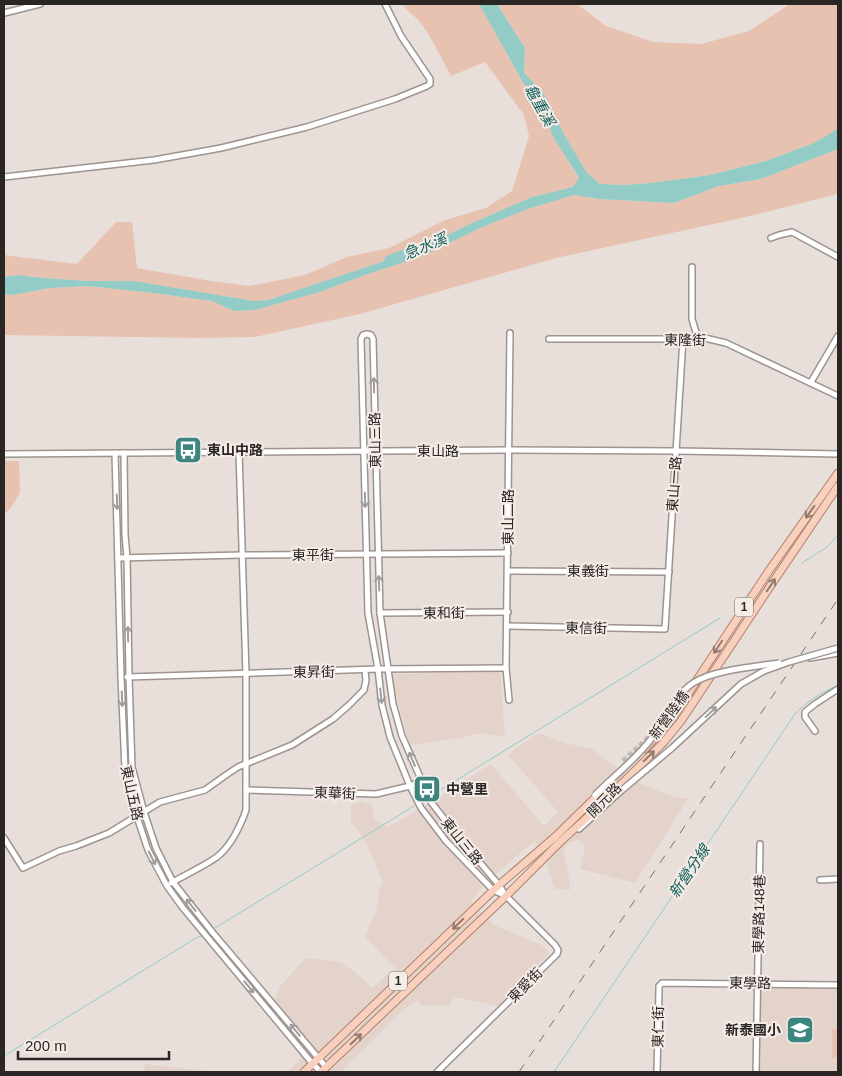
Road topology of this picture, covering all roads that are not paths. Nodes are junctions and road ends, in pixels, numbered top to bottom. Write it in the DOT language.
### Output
graph roads {
  1 [pos="40,4"];
  2 [pos="385,4"];
  3 [pos="4,13"];
  4 [pos="4,176"];
  5 [pos="771,238"];
  6 [pos="838,258"];
  7 [pos="692,267"];
  8 [pos="510,333"];
  9 [pos="838,336"];
  10 [pos="549,339"];
  11 [pos="698,339"];
  12 [pos="683,340"];
  13 [pos="811,382"];
  14 [pos="838,396"];
  15 [pos="509,450"];
  16 [pos="364,451"];
  17 [pos="375,451"];
  18 [pos="676,451"];
  19 [pos="239,452"];
  20 [pos="115,453"];
  21 [pos="124,453"];
  22 [pos="4,454"];
  23 [pos="838,454"];
  24 [pos="838,473"];
  25 [pos="838,486"];
  26 [pos="508,553"];
  27 [pos="242,555"];
  28 [pos="367,555"];
  29 [pos="378,555"];
  30 [pos="127,557"];
  31 [pos="118,558"];
  32 [pos="508,571"];
  33 [pos="669,572"];
  34 [pos="508,612"];
  35 [pos="380,613"];
  36 [pos="507,626"];
  37 [pos="665,629"];
  38 [pos="838,648"];
  39 [pos="838,653"];
  40 [pos="810,658"];
  41 [pos="789,662"];
  42 [pos="506,668"];
  43 [pos="378,669"];
  44 [pos="365,670"];
  45 [pos="388,670"];
  46 [pos="246,673"];
  47 [pos="121,677"];
  48 [pos="129,677"];
  49 [pos="838,689"];
  50 [pos="509,700"];
  51 [pos="691,729"];
  52 [pos="815,731"];
  53 [pos="685,740"];
  54 [pos="246,765"];
  55 [pos="421,781"];
  56 [pos="410,786"];
  57 [pos="246,790"];
  58 [pos="595,795"];
  59 [pos="144,812"];
  60 [pos="137,817"];
  61 [pos="4,838"];
  62 [pos="760,844"];
  63 [pos="517,868"];
  64 [pos="526,876"];
  65 [pos="838,879"];
  66 [pos="820,880"];
  67 [pos="173,882"];
  68 [pos="167,886"];
  69 [pos="496,887"];
  70 [pos="506,896"];
  71 [pos="662,983"];
  72 [pos="757,984"];
  73 [pos="838,985"];
  74 [pos="315,1061"];
  75 [pos="323,1071"];
  76 [pos="304,1072"];
  77 [pos="437,1072"];
  78 [pos="657,1072"];
  79 [pos="756,1072"];
  1 -- 3 [label="street"];
  2 -- 4 [label="street"];
  5 -- 6 [label="street"];
  7 -- 11 [label="street"];
  8 -- 15 [label="street, 東山二路"];
  9 -- 13 [label="street"];
  10 -- 12 [label="street, 東隆街"];
  11 -- 12 [label="street, 東隆街"];
  11 -- 13 [label="street, 東隆街"];
  12 -- 18 [label="street, 東山一路"];
  13 -- 14 [label="street, 東隆街"];
  15 -- 17 [label="street, 東山路"];
  15 -- 18 [label="street, 東山路"];
  15 -- 26 [label="street, 東山二路"];
  16 -- 17 [label="street, 東山路"];
  17 -- 16 [label="street, 東山三路, one-way"];
  16 -- 19 [label="street, 東山路"];
  16 -- 28 [label="street, 東山三路, one-way"];
  17 -- 29 [label="street, 東山三路"];
  18 -- 23 [label="street, 東山路"];
  18 -- 33 [label="street, 東山一路"];
  19 -- 21 [label="street, 東山路"];
  19 -- 27 [label="street"];
  20 -- 21 [label="street, 東山路"];
  20 -- 22 [label="street, 東山路"];
  20 -- 31 [label="street, 東山五路, one-way"];
  21 -- 30 [label="street, 東山五路"];
  24 -- 63 [label="main road, 開元路 / 1, one-way"];
  64 -- 25 [label="main road, 開元路 / 1, one-way"];
  26 -- 29 [label="street, 東平街"];
  26 -- 32 [label="street, 東山二路"];
  27 -- 28 [label="street, 東平街"];
  27 -- 30 [label="street, 東平街"];
  27 -- 46 [label="street"];
  28 -- 29 [label="street, 東平街"];
  28 -- 43 [label="street, 東山三路"];
  35 -- 29 [label="street, 東山三路, one-way"];
  30 -- 31 [label="street, 東平街"];
  48 -- 30 [label="street, 東山五路, one-way"];
  31 -- 47 [label="street, 東山五路"];
  32 -- 33 [label="street, 東義街"];
  32 -- 34 [label="street, 東山二路"];
  33 -- 37 [label="street, 東山一路"];
  34 -- 35 [label="street, 東和街"];
  34 -- 36 [label="street, 東山二路"];
  35 -- 45 [label="street, 東山三路"];
  36 -- 37 [label="street, 東信街"];
  36 -- 42 [label="street, 東山二路"];
  38 -- 41 [label="street, 新營陸橋, bridge"];
  39 -- 40 [label="street"];
  41 -- 58 [label="street, 新營陸橋, bridge"];
  64 -- 41 [label="street, 新營陸橋, one-way, bridge"];
  42 -- 45 [label="street, 東昇街"];
  42 -- 50 [label="street, 東山二路"];
  43 -- 44 [label="street, 東昇街"];
  43 -- 45 [label="street, 東昇街"];
  43 -- 56 [label="street, 東山三路, one-way"];
  44 -- 46 [label="street, 東昇街"];
  44 -- 54 [label="street"];
  55 -- 45 [label="street, 東山三路, one-way"];
  46 -- 48 [label="street, 東昇街"];
  46 -- 54 [label="street"];
  47 -- 48 [label="street, 東昇街"];
  47 -- 60 [label="street, 東山五路, one-way"];
  48 -- 59 [label="street, 東山五路"];
  49 -- 52 [label="street"];
  51 -- 53 [label="street"];
  54 -- 57 [label="street"];
  54 -- 59 [label="street"];
  55 -- 56 [label="street, 東華街"];
  55 -- 69 [label="street, 東山三路"];
  56 -- 57 [label="street, 東華街"];
  56 -- 69 [label="street, 東山三路"];
  57 -- 67 [label="street"];
  58 -- 63 [label="street, 開元路"];
  59 -- 60 [label="street"];
  59 -- 67 [label="street, 東山五路"];
  60 -- 61 [label="street"];
  60 -- 68 [label="street, 東山五路, one-way"];
  62 -- 72 [label="street, 東學路148巷"];
  63 -- 69 [label="main road, 開元路 / 1"];
  64 -- 70 [label="main road, 開元路 / 1"];
  65 -- 66 [label="street"];
  67 -- 68 [label="street"];
  74 -- 67 [label="street, 東山五路, one-way"];
  68 -- 74 [label="street, 東山五路, one-way"];
  69 -- 70 [label="street, 東山三路"];
  69 -- 74 [label="main road, 開元路 / 1, one-way"];
  75 -- 70 [label="main road, 開元路 / 1, one-way"];
  70 -- 77 [label="street, 東愛街"];
  71 -- 72 [label="street, 東學路"];
  71 -- 78 [label="street, 東仁街"];
  72 -- 73 [label="street, 東學路"];
  72 -- 79 [label="street, 東學路148巷"];
  74 -- 75 [label="street, 東山五路"];
  74 -- 76 [label="main road, 開元路 / 1"];
}
